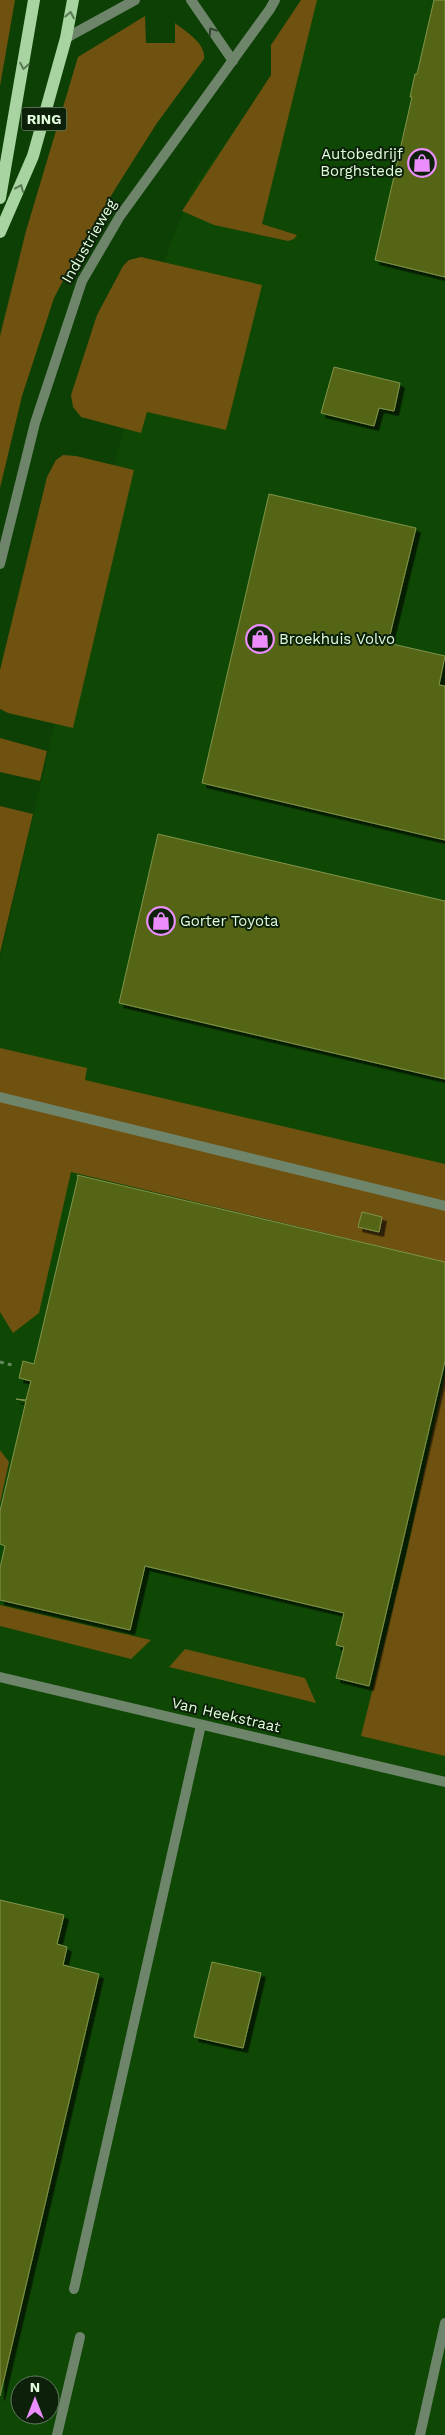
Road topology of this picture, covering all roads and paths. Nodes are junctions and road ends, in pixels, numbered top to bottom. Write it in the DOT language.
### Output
graph roads {
  1 [pos="34,0"];
  2 [pos="73,0"];
  3 [pos="135,0"];
  4 [pos="191,0"];
  5 [pos="274,0"];
  6 [pos="66,38"];
  7 [pos="233,61"];
  8 [pos="0,198"];
  9 [pos="0,232"];
  10 [pos="0,564"];
  11 [pos="0,1097"];
  12 [pos="445,1206"];
  13 [pos="0,1362"];
  14 [pos="12,1365"];
  15 [pos="0,1677"];
  16 [pos="201,1725"];
  17 [pos="445,1782"];
  18 [pos="74,2289"];
  19 [pos="445,2324"];
  20 [pos="80,2337"];
  21 [pos="57,2435"];
  22 [pos="420,2435"];
  1 -- 8 [label="main road, RING, one-way"];
  6 -- 2 [label="main road, RING, one-way"];
  3 -- 6 [label="street"];
  7 -- 4 [label="street, one-way"];
  5 -- 7 [label="street, Industrieweg"];
  9 -- 6 [label="main road, RING, one-way"];
  7 -- 10 [label="street, Industrieweg"];
  11 -- 12 [label="street"];
  13 -- 14 [label="path"];
  15 -- 16 [label="street, Van Heekstraat"];
  16 -- 17 [label="street, Van Heekstraat"];
  16 -- 18 [label="street"];
  19 -- 22 [label="street"];
  20 -- 21 [label="street"];
}
